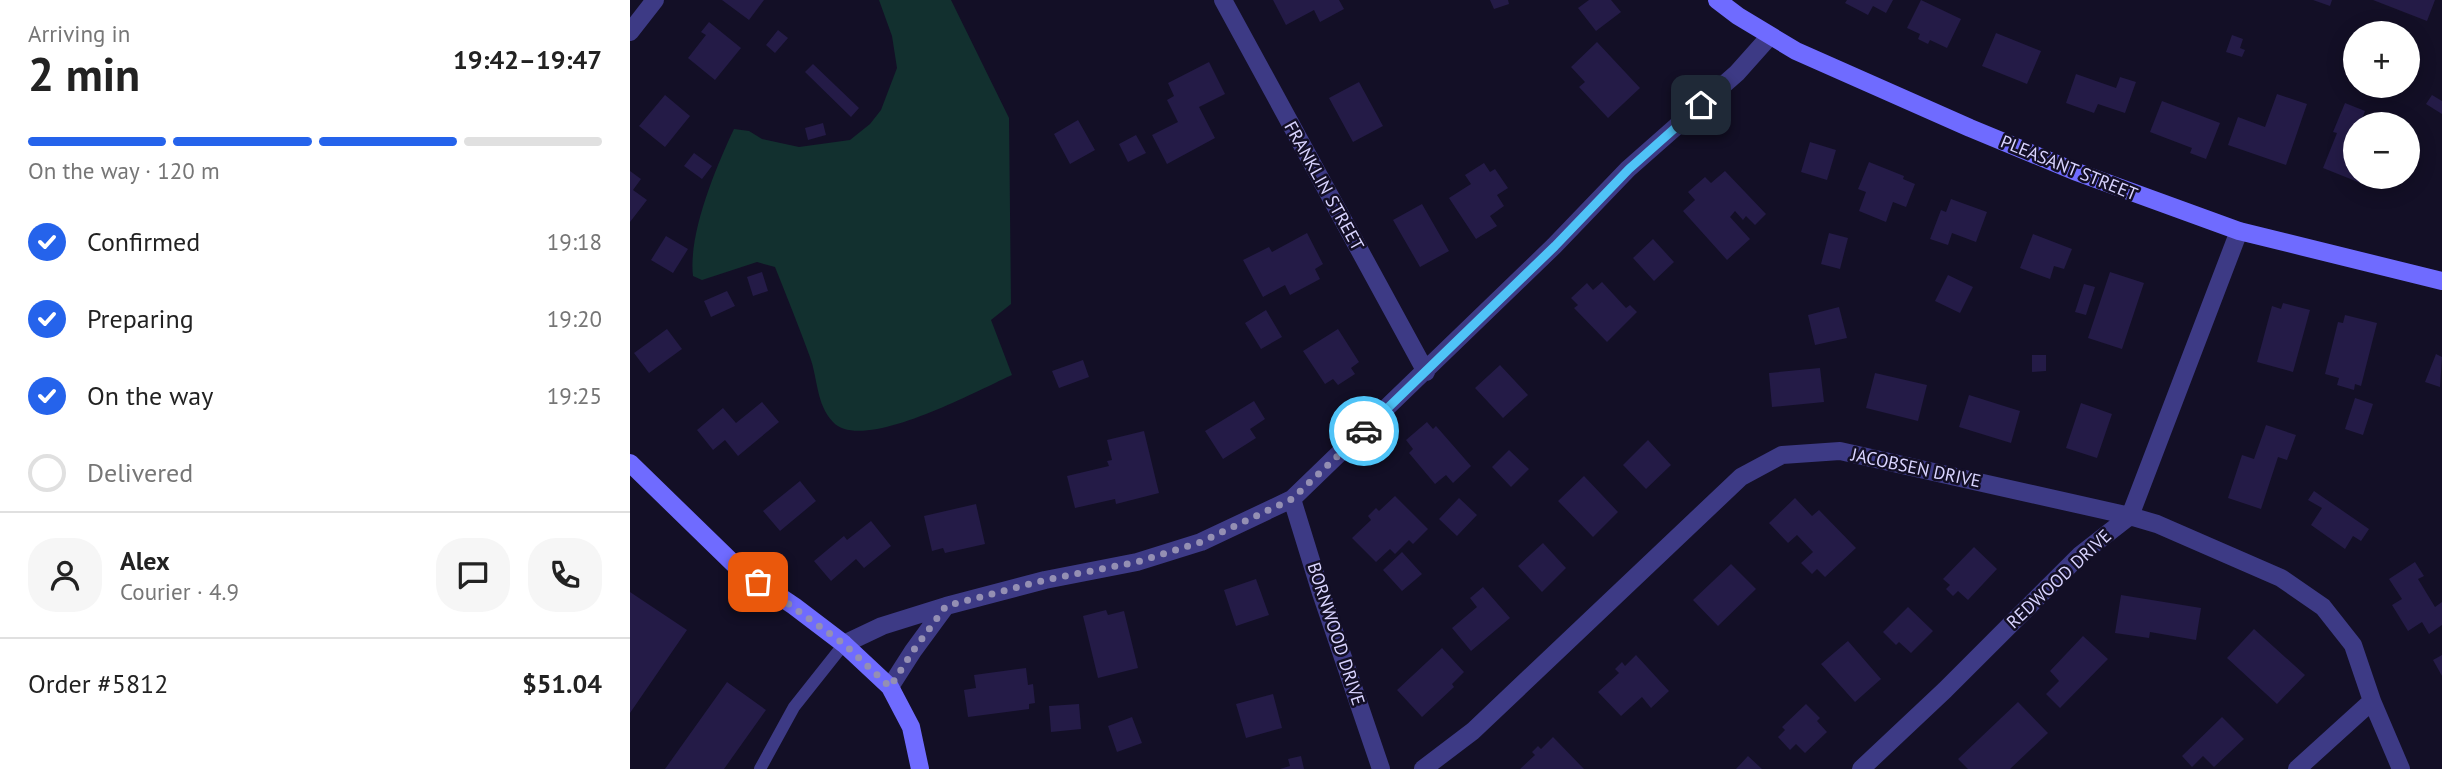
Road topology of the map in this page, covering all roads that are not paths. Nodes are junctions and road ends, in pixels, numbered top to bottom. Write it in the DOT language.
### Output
graph roads {
  1 [pos="655,0"];
  2 [pos="1223,0"];
  3 [pos="1717,0"];
  4 [pos="630,32"];
  5 [pos="1770,36"];
  6 [pos="2239,231"];
  7 [pos="2442,281"];
  8 [pos="1426,372"];
  9 [pos="630,463"];
  10 [pos="1292,499"];
  11 [pos="2130,516"];
  12 [pos="946,606"];
  13 [pos="844,644"];
  14 [pos="890,687"];
  15 [pos="2372,701"];
  16 [pos="760,769"];
  17 [pos="920,769"];
  18 [pos="1381,769"];
  19 [pos="1423,769"];
  20 [pos="1861,769"];
  21 [pos="2297,769"];
  22 [pos="2401,769"];
  1 -- 4 [label="street"];
  2 -- 8 [label="street, FRANKLIN STREET"];
  3 -- 5 [label="street, PLEASANT STREET"];
  5 -- 6 [label="street, PLEASANT STREET"];
  5 -- 8 [label="street"];
  6 -- 7 [label="street, PLEASANT STREET"];
  6 -- 11 [label="street"];
  8 -- 10 [label="street"];
  9 -- 13 [label="street"];
  10 -- 12 [label="street"];
  10 -- 18 [label="street, BORNWOOD DRIVE"];
  11 -- 15 [label="street, JACOBSEN DRIVE"];
  11 -- 19 [label="street, JACOBSEN DRIVE"];
  11 -- 20 [label="street, REDWOOD DRIVE"];
  12 -- 13 [label="street"];
  12 -- 14 [label="street"];
  13 -- 14 [label="street"];
  13 -- 16 [label="lane"];
  14 -- 17 [label="street"];
  15 -- 21 [label="street"];
  15 -- 22 [label="street, JACOBSEN DRIVE"];
}
